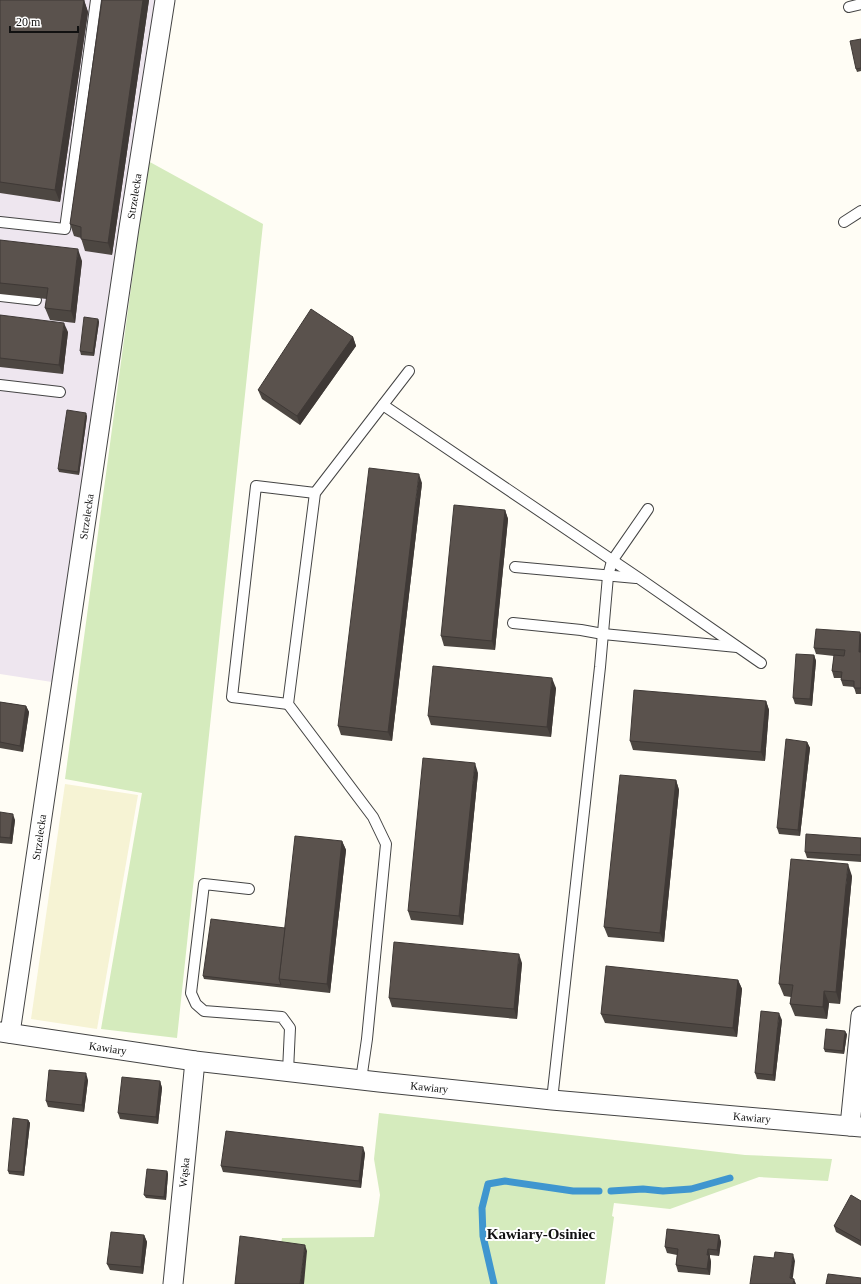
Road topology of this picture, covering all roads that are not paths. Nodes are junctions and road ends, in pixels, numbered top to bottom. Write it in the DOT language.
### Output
graph roads {
  1 [pos="96,0"];
  2 [pos="165,0"];
  3 [pos="861,4"];
  4 [pos="849,7"];
  5 [pos="861,211"];
  6 [pos="0,222"];
  7 [pos="844,222"];
  8 [pos="0,296"];
  9 [pos="36,300"];
  10 [pos="409,371"];
  11 [pos="0,385"];
  12 [pos="60,392"];
  13 [pos="383,405"];
  14 [pos="314,493"];
  15 [pos="648,509"];
  16 [pos="612,561"];
  17 [pos="515,567"];
  18 [pos="608,576"];
  19 [pos="640,579"];
  20 [pos="513,623"];
  21 [pos="602,634"];
  22 [pos="738,647"];
  23 [pos="761,663"];
  24 [pos="288,704"];
  25 [pos="249,889"];
  26 [pos="861,1016"];
  27 [pos="5,1033"];
  28 [pos="195,1060"];
  29 [pos="288,1071"];
  30 [pos="360,1080"];
  31 [pos="552,1100"];
  32 [pos="856,1126"];
  33 [pos="174,1284"];
  1 -- 6 [label="lane"];
  2 -- 27 [label="street, Strzelecka"];
  3 -- 4 [label="lane"];
  5 -- 7 [label="lane"];
  8 -- 9 [label="lane"];
  10 -- 13 [label="lane"];
  11 -- 12 [label="lane"];
  13 -- 14 [label="lane"];
  13 -- 16 [label="lane"];
  14 -- 24 [label="lane"];
  14 -- 24 [label="lane"];
  15 -- 16 [label="lane"];
  16 -- 18 [label="lane"];
  16 -- 19 [label="lane"];
  17 -- 18 [label="lane"];
  18 -- 19 [label="lane"];
  18 -- 21 [label="lane"];
  19 -- 22 [label="lane"];
  20 -- 21 [label="lane"];
  21 -- 22 [label="lane"];
  21 -- 31 [label="lane"];
  22 -- 23 [label="lane"];
  24 -- 30 [label="lane"];
  25 -- 29 [label="lane"];
  26 -- 32 [label="street"];
  27 -- 28 [label="street, Kawiary"];
  28 -- 29 [label="street, Kawiary"];
  28 -- 33 [label="street, Wąska"];
  29 -- 30 [label="street, Kawiary"];
  30 -- 31 [label="street, Kawiary"];
  31 -- 32 [label="street, Kawiary"];
}
